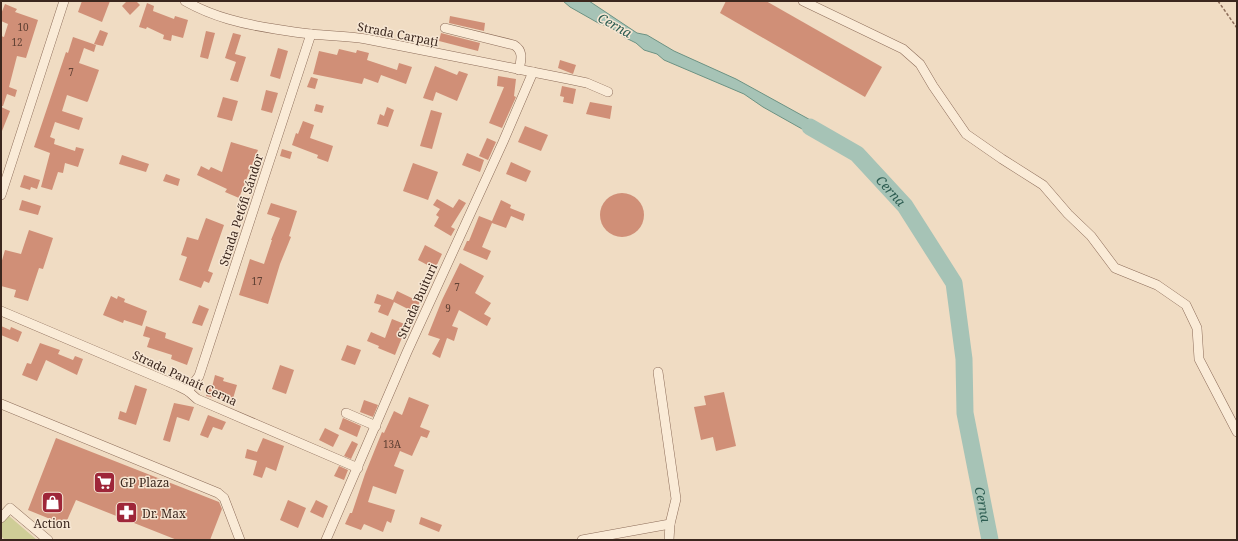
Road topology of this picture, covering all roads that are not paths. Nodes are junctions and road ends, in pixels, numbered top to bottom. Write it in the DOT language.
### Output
graph roads {
  1 [pos="64,1"];
  2 [pos="185,1"];
  3 [pos="802,1"];
  4 [pos="445,28"];
  5 [pos="311,34"];
  6 [pos="519,70"];
  7 [pos="532,72"];
  8 [pos="608,92"];
  9 [pos="1,194"];
  10 [pos="1,311"];
  11 [pos="658,372"];
  12 [pos="188,391"];
  13 [pos="1,404"];
  14 [pos="346,413"];
  15 [pos="376,426"];
  16 [pos="1237,432"];
  17 [pos="358,468"];
  18 [pos="1,518"];
  19 [pos="670,524"];
  20 [pos="48,540"];
  21 [pos="240,540"];
  22 [pos="326,540"];
  23 [pos="582,540"];
  24 [pos="669,540"];
  1 -- 9 [label="street"];
  2 -- 5 [label="street, Strada Carpați"];
  3 -- 16 [label="street"];
  4 -- 6 [label="street"];
  5 -- 6 [label="street, Strada Carpați"];
  5 -- 12 [label="street, Strada Petőfi Sándor"];
  6 -- 7 [label="street, Strada Carpați"];
  7 -- 8 [label="street, Strada Carpați"];
  7 -- 15 [label="street, Strada Buituri"];
  10 -- 12 [label="street, Strada Panait Cerna"];
  11 -- 19 [label="street"];
  12 -- 17 [label="street, Strada Panait Cerna"];
  13 -- 21 [label="street"];
  14 -- 15 [label="street"];
  15 -- 17 [label="street, Strada Buituri"];
  17 -- 22 [label="street, Strada Buituri"];
  18 -- 20 [label="street"];
  19 -- 23 [label="street"];
  19 -- 24 [label="street"];
}
